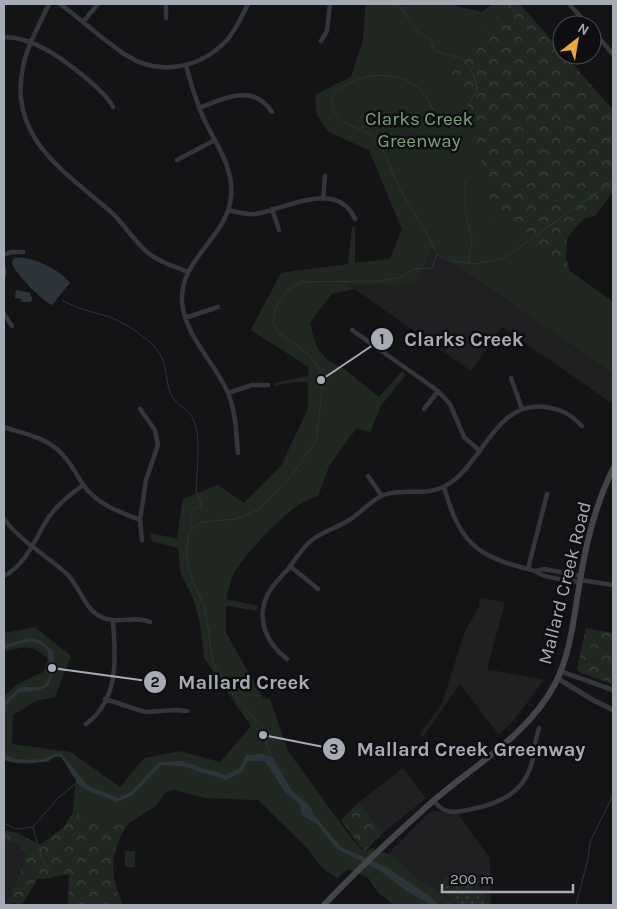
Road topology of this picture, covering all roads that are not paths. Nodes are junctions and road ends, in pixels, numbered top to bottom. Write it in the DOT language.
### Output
graph roads {
  1 [pos="49,4"];
  2 [pos="60,4"];
  3 [pos="98,4"];
  4 [pos="166,4"];
  5 [pos="248,4"];
  6 [pos="330,4"];
  7 [pos="569,4"];
  8 [pos="579,15"];
  9 [pos="166,18"];
  10 [pos="83,22"];
  11 [pos="4,37"];
  12 [pos="321,41"];
  13 [pos="602,41"];
  14 [pos="32,42"];
  15 [pos="613,44"];
  16 [pos="608,48"];
  17 [pos="613,54"];
  18 [pos="186,65"];
  19 [pos="113,107"];
  20 [pos="199,108"];
  21 [pos="272,112"];
  22 [pos="215,140"];
  23 [pos="177,160"];
  24 [pos="325,176"];
  25 [pos="323,199"];
  26 [pos="272,209"];
  27 [pos="228,210"];
  28 [pos="355,220"];
  29 [pos="279,230"];
  30 [pos="21,251"];
  31 [pos="4,255"];
  32 [pos="4,269"];
  33 [pos="188,272"];
  34 [pos="4,276"];
  35 [pos="218,307"];
  36 [pos="4,314"];
  37 [pos="185,318"];
  38 [pos="12,323"];
  39 [pos="352,330"];
  40 [pos="511,378"];
  41 [pos="268,384"];
  42 [pos="438,391"];
  43 [pos="228,393"];
  44 [pos="140,409"];
  45 [pos="424,409"];
  46 [pos="522,409"];
  47 [pos="582,426"];
  48 [pos="4,427"];
  49 [pos="480,451"];
  50 [pos="238,453"];
  51 [pos="613,470"];
  52 [pos="368,476"];
  53 [pos="83,484"];
  54 [pos="444,487"];
  55 [pos="547,494"];
  56 [pos="382,496"];
  57 [pos="4,519"];
  58 [pos="140,520"];
  59 [pos="142,540"];
  60 [pos="32,548"];
  61 [pos="290,566"];
  62 [pos="528,569"];
  63 [pos="4,576"];
  64 [pos="580,579"];
  65 [pos="613,585"];
  66 [pos="318,589"];
  67 [pos="113,622"];
  68 [pos="150,622"];
  69 [pos="287,659"];
  70 [pos="558,675"];
  71 [pos="613,690"];
  72 [pos="105,699"];
  73 [pos="613,710"];
  74 [pos="187,711"];
  75 [pos="86,724"];
  76 [pos="540,728"];
  77 [pos="434,801"];
  78 [pos="324,905"];
  1 -- 14 [label="street"];
  2 -- 10 [label="street"];
  3 -- 10 [label="street"];
  4 -- 9 [label="street"];
  5 -- 18 [label="street"];
  6 -- 12 [label="street"];
  7 -- 8 [label="street"];
  10 -- 18 [label="street"];
  11 -- 14 [label="street"];
  13 -- 16 [label="street"];
  14 -- 19 [label="street"];
  14 -- 33 [label="street"];
  15 -- 16 [label="street"];
  16 -- 17 [label="street"];
  18 -- 20 [label="street"];
  20 -- 21 [label="street"];
  20 -- 22 [label="street"];
  22 -- 23 [label="street"];
  22 -- 27 [label="street"];
  24 -- 25 [label="street"];
  25 -- 26 [label="street"];
  25 -- 28 [label="street"];
  26 -- 27 [label="street"];
  26 -- 29 [label="street"];
  27 -- 33 [label="street"];
  30 -- 31 [label="street"];
  32 -- 34 [label="street"];
  33 -- 37 [label="street"];
  35 -- 37 [label="street"];
  36 -- 38 [label="street"];
  37 -- 43 [label="street"];
  39 -- 42 [label="street"];
  40 -- 46 [label="street"];
  41 -- 43 [label="street"];
  42 -- 45 [label="street"];
  42 -- 49 [label="street"];
  43 -- 50 [label="street"];
  44 -- 58 [label="street"];
  46 -- 47 [label="street"];
  46 -- 49 [label="street"];
  48 -- 53 [label="street"];
  49 -- 54 [label="street"];
  51 -- 64 [label="main road, Mallard Creek Road"];
  52 -- 56 [label="street"];
  53 -- 58 [label="street"];
  53 -- 60 [label="street"];
  54 -- 56 [label="street"];
  54 -- 62 [label="street"];
  55 -- 62 [label="street"];
  56 -- 61 [label="street"];
  57 -- 60 [label="street"];
  58 -- 59 [label="street"];
  60 -- 63 [label="street"];
  60 -- 67 [label="street"];
  61 -- 66 [label="street"];
  61 -- 69 [label="street"];
  62 -- 64 [label="street"];
  64 -- 65 [label="street"];
  64 -- 70 [label="main road, Mallard Creek Road"];
  67 -- 68 [label="street"];
  67 -- 72 [label="street"];
  70 -- 71 [label="street"];
  70 -- 73 [label="street"];
  70 -- 77 [label="main road, Mallard Creek Road"];
  72 -- 74 [label="street"];
  72 -- 75 [label="street"];
  76 -- 77 [label="street"];
  77 -- 78 [label="main road, Mallard Creek Road"];
}
